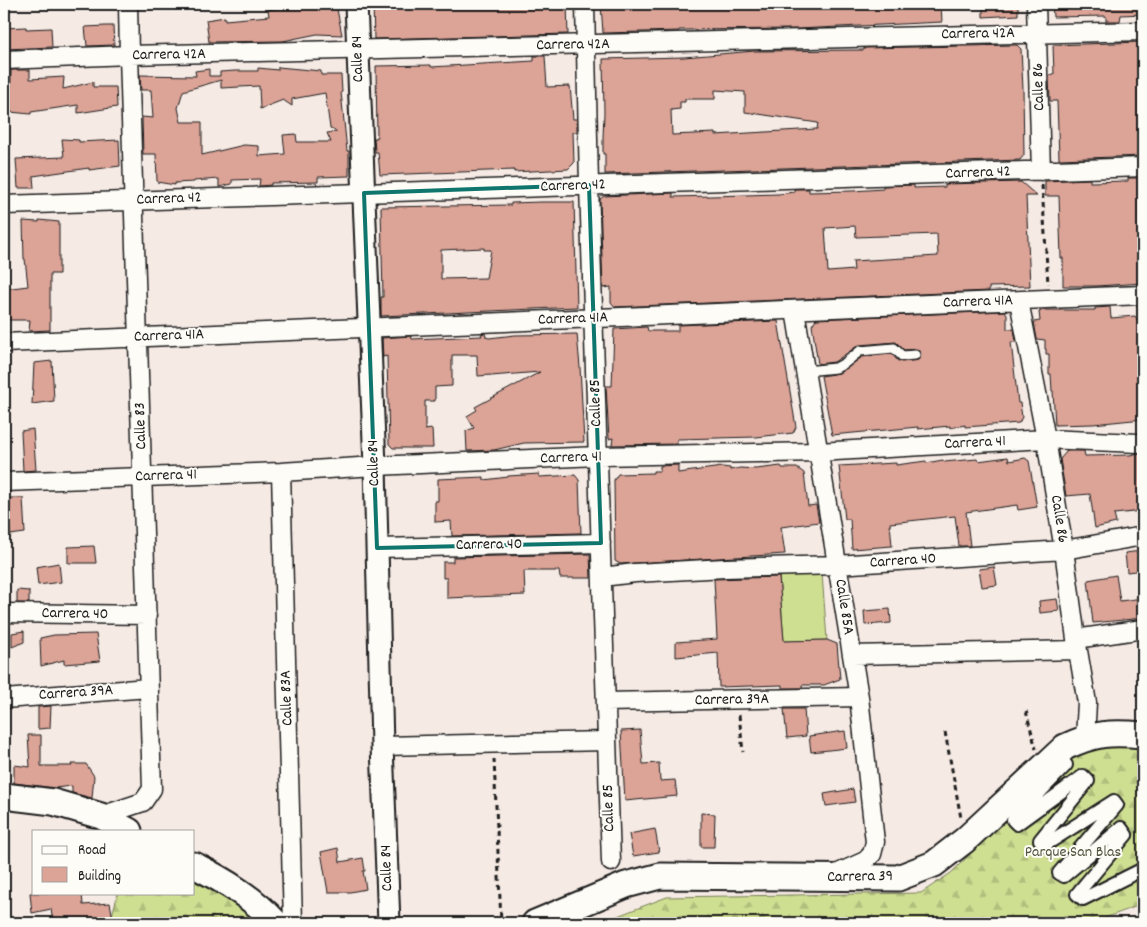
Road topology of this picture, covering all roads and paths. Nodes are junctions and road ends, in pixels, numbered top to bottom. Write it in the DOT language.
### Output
graph roads {
  1 [pos="128,4"];
  2 [pos="356,4"];
  3 [pos="585,4"];
  4 [pos="1036,4"];
  5 [pos="1143,30"];
  6 [pos="1037,32"];
  7 [pos="586,44"];
  8 [pos="358,50"];
  9 [pos="129,56"];
  10 [pos="4,60"];
  11 [pos="1143,167"];
  12 [pos="1041,171"];
  13 [pos="589,185"];
  14 [pos="364,193"];
  15 [pos="134,200"];
  16 [pos="4,204"];
  17 [pos="1049,299"];
  18 [pos="1019,300"];
  19 [pos="1140,300"];
  20 [pos="795,310"];
  21 [pos="593,318"];
  22 [pos="369,328"];
  23 [pos="138,338"];
  24 [pos="4,343"];
  25 [pos="915,355"];
  26 [pos="805,371"];
  27 [pos="1046,439"];
  28 [pos="1138,444"];
  29 [pos="818,452"];
  30 [pos="598,456"];
  31 [pos="375,466"];
  32 [pos="281,472"];
  33 [pos="142,476"];
  34 [pos="4,482"];
  35 [pos="1143,536"];
  36 [pos="601,543"];
  37 [pos="377,548"];
  38 [pos="1064,550"];
  39 [pos="837,565"];
  40 [pos="602,577"];
  41 [pos="4,613"];
  42 [pos="147,615"];
  43 [pos="1143,629"];
  44 [pos="1077,645"];
  45 [pos="852,655"];
  46 [pos="149,688"];
  47 [pos="859,697"];
  48 [pos="4,699"];
  49 [pos="738,700"];
  50 [pos="606,702"];
  51 [pos="1026,711"];
  52 [pos="945,732"];
  53 [pos="1143,735"];
  54 [pos="1085,738"];
  55 [pos="607,740"];
  56 [pos="494,743"];
  57 [pos="382,746"];
  58 [pos="743,752"];
  59 [pos="1041,770"];
  60 [pos="4,796"];
  61 [pos="999,810"];
  62 [pos="101,816"];
  63 [pos="127,830"];
  64 [pos="965,840"];
  65 [pos="611,862"];
  66 [pos="195,866"];
  67 [pos="1143,870"];
  68 [pos="827,878"];
  69 [pos="276,923"];
  70 [pos="293,923"];
  71 [pos="389,923"];
  72 [pos="502,923"];
  73 [pos="535,923"];
  1 -- 9 [label="street, Calle 83"];
  2 -- 8 [label="street, Calle 84"];
  3 -- 7 [label="street, Calle 85"];
  4 -- 6 [label="street, Calle 86"];
  5 -- 6 [label="street, Carrera 42A"];
  6 -- 7 [label="street, Carrera 42A"];
  6 -- 12 [label="street, Calle 86"];
  7 -- 8 [label="street, Carrera 42A"];
  7 -- 13 [label="street, Calle 85"];
  8 -- 9 [label="street, Carrera 42A"];
  8 -- 14 [label="street, Calle 84"];
  9 -- 10 [label="street, Carrera 42A"];
  9 -- 15 [label="street, Calle 83"];
  11 -- 12 [label="street, Carrera 42"];
  12 -- 13 [label="street, Carrera 42"];
  12 -- 17 [label="path"];
  13 -- 14 [label="street, Carrera 42"];
  13 -- 21 [label="street, Calle 85"];
  14 -- 15 [label="street, Carrera 42"];
  14 -- 22 [label="street, Calle 84"];
  15 -- 16 [label="street, Carrera 42"];
  15 -- 23 [label="street, Calle 83"];
  17 -- 18 [label="street, Carrera 41A"];
  17 -- 19 [label="street, Carrera 41A"];
  18 -- 20 [label="street, Carrera 41A"];
  18 -- 27 [label="street, Calle 86"];
  20 -- 21 [label="street, Carrera 41A"];
  20 -- 26 [label="street, Calle 85A"];
  21 -- 22 [label="street, Carrera 41A"];
  21 -- 30 [label="street, Calle 85"];
  22 -- 23 [label="street, Carrera 41A"];
  22 -- 31 [label="street, Calle 84"];
  23 -- 24 [label="street, Carrera 41A"];
  23 -- 33 [label="street, Calle 83"];
  25 -- 26 [label="lane"];
  26 -- 29 [label="street, Calle 85A"];
  27 -- 28 [label="street, Carrera 41"];
  27 -- 29 [label="street, Carrera 41"];
  27 -- 38 [label="street, Calle 86"];
  29 -- 30 [label="street, Carrera 41"];
  29 -- 39 [label="street, Calle 85A"];
  30 -- 31 [label="street, Carrera 41"];
  30 -- 36 [label="street, Calle 85"];
  31 -- 32 [label="street, Carrera 41"];
  31 -- 37 [label="street, Calle 84"];
  32 -- 33 [label="street, Carrera 41"];
  32 -- 70 [label="street, Calle 83A"];
  33 -- 34 [label="street, Carrera 41"];
  33 -- 42 [label="street, Calle 83"];
  35 -- 38 [label="street, Carrera 40"];
  36 -- 37 [label="street, Carrera 40"];
  36 -- 40 [label="street, Calle 85"];
  37 -- 57 [label="street, Calle 84"];
  38 -- 39 [label="street, Carrera 40"];
  38 -- 44 [label="street, Calle 86"];
  39 -- 40 [label="street, Carrera 40"];
  39 -- 45 [label="street, Calle 85A"];
  40 -- 50 [label="street, Calle 85"];
  41 -- 42 [label="street, Carrera 40"];
  42 -- 46 [label="street, Calle 83"];
  43 -- 44 [label="street"];
  44 -- 45 [label="street"];
  44 -- 54 [label="street, Calle 86"];
  45 -- 47 [label="street, Calle 85A"];
  46 -- 48 [label="street, Carrera 39A"];
  46 -- 62 [label="street, Calle 83"];
  47 -- 49 [label="street, Carrera 39A"];
  47 -- 68 [label="street, Calle 85A"];
  49 -- 50 [label="street, Carrera 39A"];
  49 -- 58 [label="path"];
  50 -- 55 [label="street, Calle 85"];
  51 -- 59 [label="path"];
  52 -- 64 [label="path"];
  53 -- 54 [label="main road, Carrera 39"];
  54 -- 59 [label="main road, Carrera 39"];
  55 -- 56 [label="street"];
  55 -- 65 [label="street, Calle 85"];
  56 -- 57 [label="street"];
  56 -- 72 [label="path"];
  57 -- 71 [label="street, Calle 84"];
  59 -- 61 [label="main road, Carrera 39"];
  60 -- 62 [label="main road"];
  61 -- 64 [label="main road, Carrera 39"];
  61 -- 67 [label="street"];
  62 -- 63 [label="main road"];
  64 -- 68 [label="main road, Carrera 39"];
  66 -- 69 [label="main road"];
  68 -- 73 [label="main road, Carrera 39"];
}
